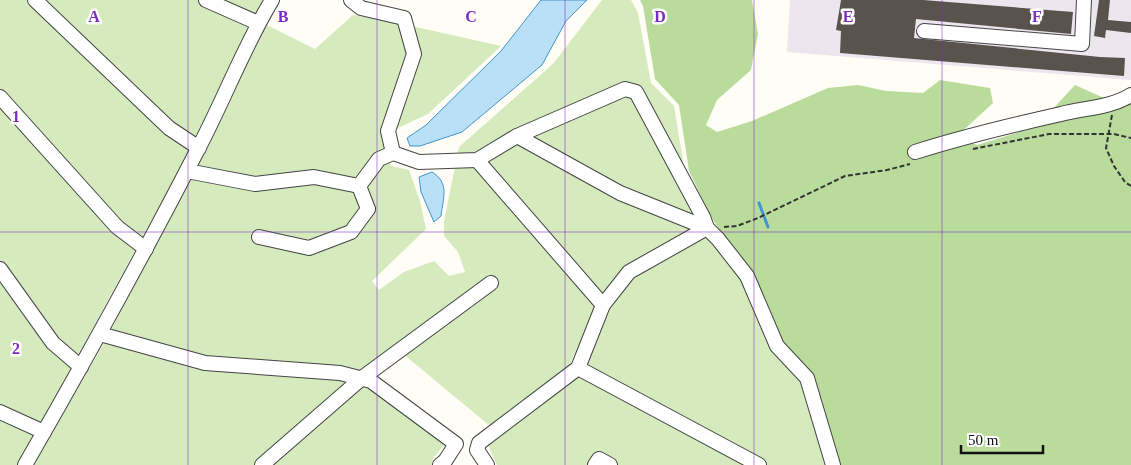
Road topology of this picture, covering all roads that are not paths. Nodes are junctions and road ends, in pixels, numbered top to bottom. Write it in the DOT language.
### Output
graph roads {
  1 [pos="36,0"];
  2 [pos="206,0"];
  3 [pos="272,0"];
  4 [pos="351,0"];
  5 [pos="1084,0"];
  6 [pos="258,23"];
  7 [pos="924,31"];
  8 [pos="0,97"];
  9 [pos="1127,97"];
  10 [pos="517,136"];
  11 [pos="199,148"];
  12 [pos="393,153"];
  13 [pos="915,157"];
  14 [pos="478,160"];
  15 [pos="187,171"];
  16 [pos="359,186"];
  17 [pos="707,228"];
  18 [pos="259,236"];
  19 [pos="146,248"];
  20 [pos="0,269"];
  21 [pos="492,283"];
  22 [pos="603,305"];
  23 [pos="100,334"];
  24 [pos="81,367"];
  25 [pos="578,368"];
  26 [pos="362,378"];
  27 [pos="0,412"];
  28 [pos="44,432"];
  29 [pos="26,465"];
  30 [pos="262,465"];
  31 [pos="440,465"];
  32 [pos="487,465"];
  33 [pos="595,465"];
  34 [pos="610,465"];
  35 [pos="759,465"];
  36 [pos="832,465"];
  1 -- 11 [label="street"];
  2 -- 6 [label="street"];
  3 -- 6 [label="street"];
  4 -- 12 [label="street"];
  5 -- 7 [label="street"];
  6 -- 11 [label="street"];
  8 -- 19 [label="street"];
  9 -- 13 [label="street"];
  10 -- 14 [label="street"];
  10 -- 17 [label="street"];
  10 -- 17 [label="street"];
  11 -- 15 [label="street"];
  12 -- 14 [label="street"];
  12 -- 16 [label="street"];
  14 -- 22 [label="street"];
  15 -- 16 [label="street"];
  15 -- 19 [label="street"];
  16 -- 18 [label="street"];
  17 -- 22 [label="street"];
  17 -- 36 [label="street"];
  19 -- 23 [label="street"];
  20 -- 24 [label="street"];
  21 -- 26 [label="street"];
  22 -- 25 [label="street"];
  23 -- 24 [label="street"];
  23 -- 26 [label="street"];
  24 -- 28 [label="street"];
  25 -- 32 [label="street"];
  25 -- 35 [label="street"];
  26 -- 30 [label="street"];
  26 -- 31 [label="street"];
  27 -- 28 [label="street"];
  28 -- 29 [label="street"];
  33 -- 34 [label="street"];
}
